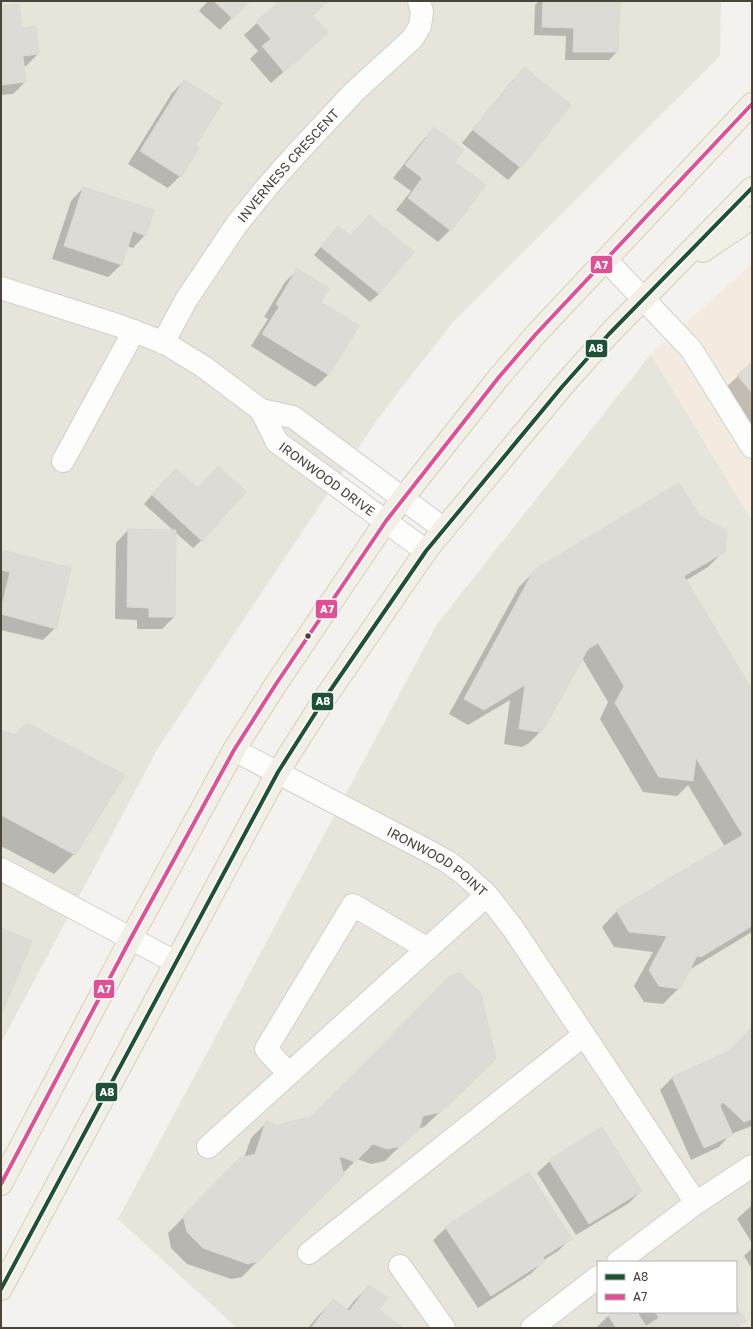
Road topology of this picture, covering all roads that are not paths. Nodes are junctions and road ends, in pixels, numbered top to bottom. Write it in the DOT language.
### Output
graph roads {
  1 [pos="419,1"];
  2 [pos="750,105"];
  3 [pos="752,188"];
  4 [pos="752,218"];
  5 [pos="606,260"];
  6 [pos="662,279"];
  7 [pos="1,288"];
  8 [pos="643,299"];
  9 [pos="134,331"];
  10 [pos="163,343"];
  11 [pos="261,410"];
  12 [pos="752,447"];
  13 [pos="63,461"];
  14 [pos="403,498"];
  15 [pos="386,521"];
  16 [pos="444,529"];
  17 [pos="426,551"];
  18 [pos="234,750"];
  19 [pos="278,772"];
  20 [pos="1,869"];
  21 [pos="487,895"];
  22 [pos="131,938"];
  23 [pos="428,949"];
  24 [pos="175,962"];
  25 [pos="584,1034"];
  26 [pos="290,1074"];
  27 [pos="208,1147"];
  28 [pos="752,1166"];
  29 [pos="1,1184"];
  30 [pos="696,1202"];
  31 [pos="310,1253"];
  32 [pos="619,1261"];
  33 [pos="400,1266"];
  34 [pos="597,1278"];
  35 [pos="1,1289"];
  36 [pos="444,1328"];
  37 [pos="532,1328"];
  1 -- 10 [label="street, INVERNESS CRESCENT"];
  2 -- 5 [label="main road"];
  3 -- 6 [label="main road"];
  4 -- 6 [label="main road"];
  5 -- 8 [label="street"];
  5 -- 14 [label="main road"];
  6 -- 8 [label="main road"];
  7 -- 9 [label="street, IRONWOOD DRIVE"];
  8 -- 12 [label="street"];
  8 -- 16 [label="main road"];
  9 -- 10 [label="street, IRONWOOD DRIVE"];
  9 -- 13 [label="street"];
  10 -- 11 [label="street, IRONWOOD DRIVE"];
  11 -- 14 [label="street, IRONWOOD DRIVE"];
  11 -- 15 [label="street, IRONWOOD DRIVE"];
  14 -- 15 [label="main road"];
  14 -- 16 [label="street, IRONWOOD DRIVE"];
  15 -- 17 [label="street, IRONWOOD DRIVE"];
  15 -- 18 [label="main road"];
  16 -- 17 [label="main road"];
  17 -- 19 [label="main road"];
  18 -- 19 [label="street, IRONWOOD POINT"];
  18 -- 22 [label="main road"];
  19 -- 21 [label="street, IRONWOOD POINT"];
  19 -- 24 [label="main road"];
  20 -- 22 [label="street"];
  21 -- 23 [label="street"];
  21 -- 25 [label="street, IRONWOOD POINT"];
  22 -- 24 [label="street"];
  22 -- 29 [label="main road"];
  23 -- 26 [label="street"];
  23 -- 26 [label="street"];
  24 -- 35 [label="main road"];
  25 -- 30 [label="street, IRONWOOD POINT"];
  25 -- 31 [label="street"];
  26 -- 27 [label="street"];
  28 -- 30 [label="street"];
  30 -- 32 [label="street"];
  33 -- 36 [label="street"];
  34 -- 37 [label="street"];
}
